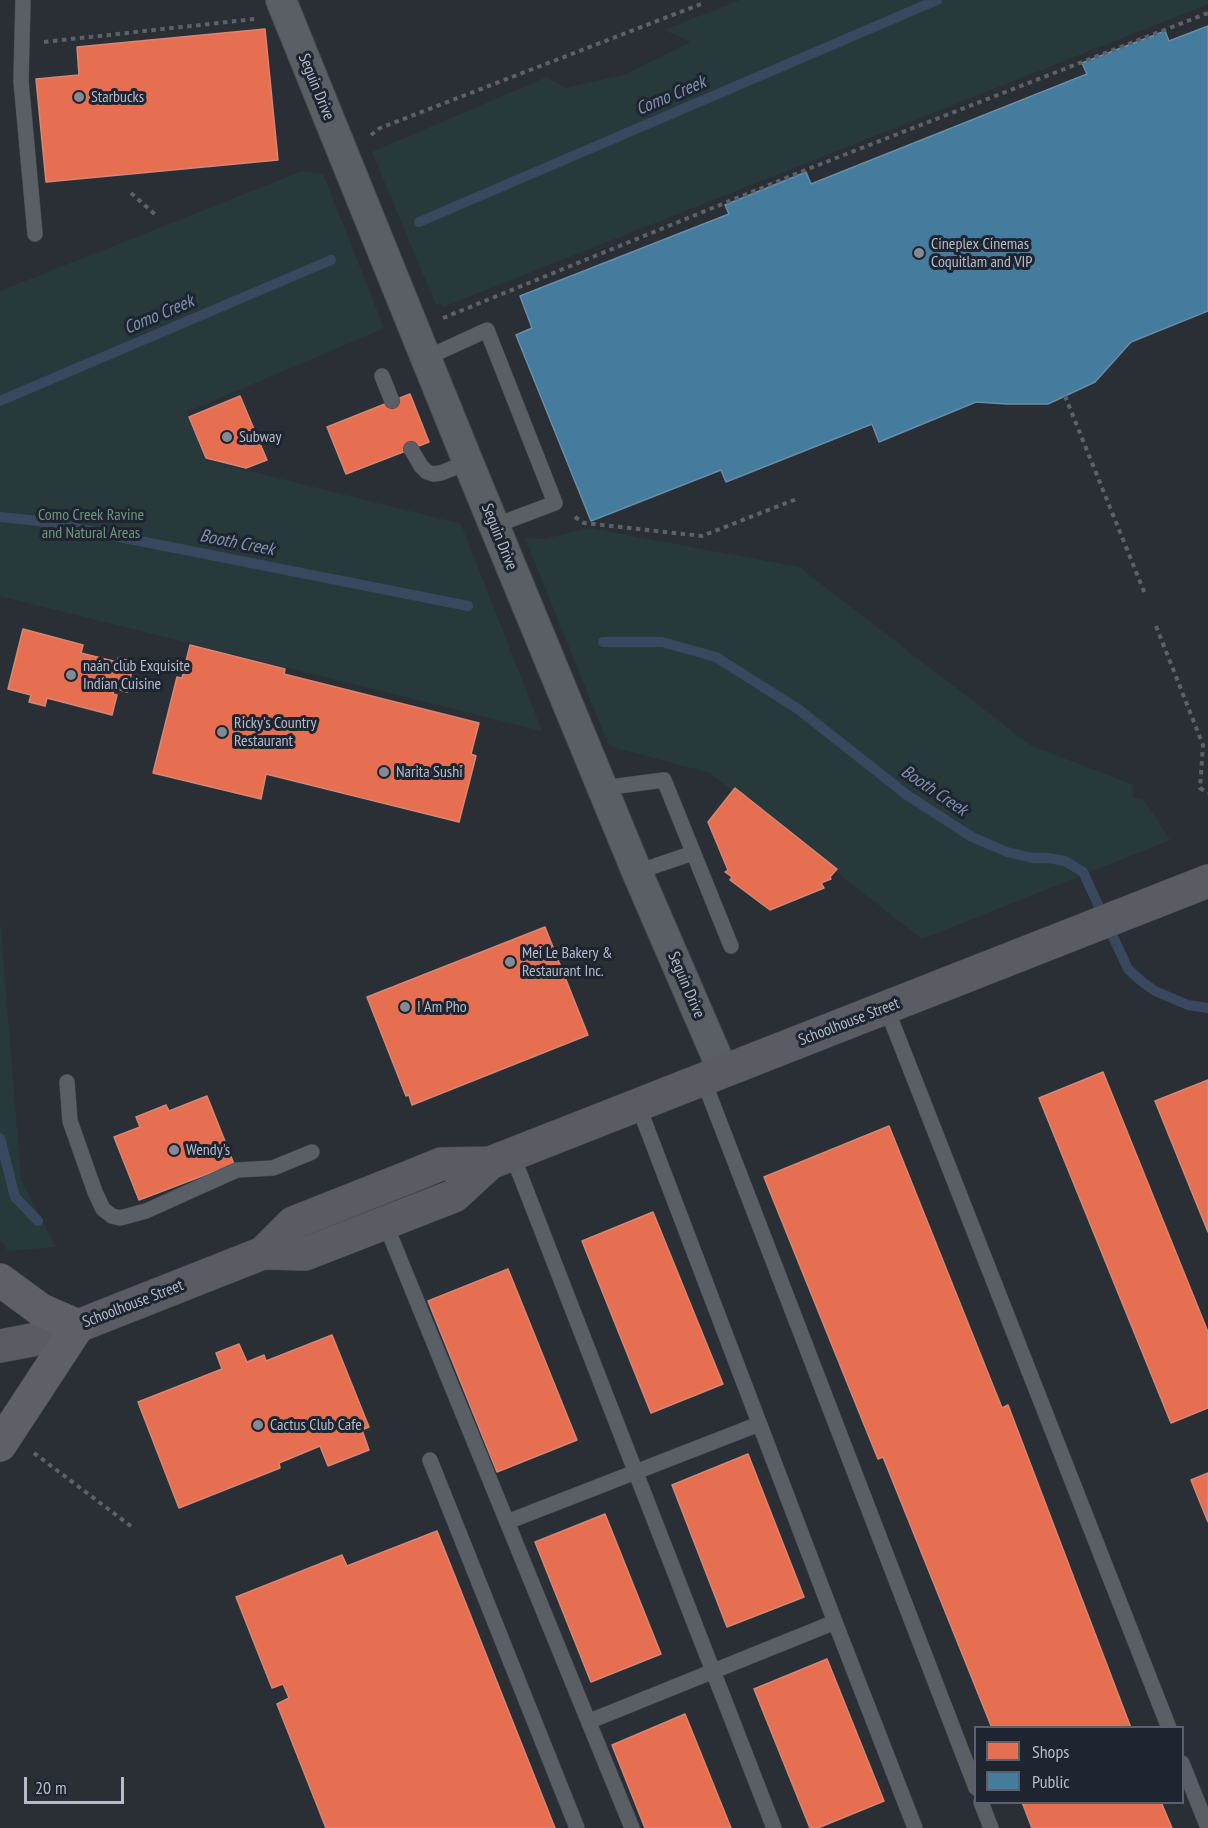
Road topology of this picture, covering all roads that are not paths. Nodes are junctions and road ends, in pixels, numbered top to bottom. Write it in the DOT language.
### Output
graph roads {
  1 [pos="23,0"];
  2 [pos="271,9"];
  3 [pos="35,234"];
  4 [pos="426,358"];
  5 [pos="382,376"];
  6 [pos="392,401"];
  7 [pos="411,449"];
  8 [pos="468,462"];
  9 [pos="494,525"];
  10 [pos="603,788"];
  11 [pos="693,853"];
  12 [pos="637,872"];
  13 [pos="1208,881"];
  14 [pos="730,946"];
  15 [pos="886,1007"];
  16 [pos="713,1075"];
  17 [pos="67,1082"];
  18 [pos="638,1105"];
  19 [pos="312,1152"];
  20 [pos="501,1158"];
  21 [pos="385,1223"];
  22 [pos="263,1253"];
  23 [pos="0,1280"];
  24 [pos="78,1326"];
  25 [pos="0,1346"];
  26 [pos="759,1424"];
  27 [pos="14,1447"];
  28 [pos="430,1460"];
  29 [pos="636,1472"];
  30 [pos="507,1522"];
  31 [pos="835,1622"];
  32 [pos="712,1671"];
  33 [pos="590,1721"];
  34 [pos="1168,1726"];
  35 [pos="1184,1768"];
  36 [pos="974,1785"];
  37 [pos="981,1804"];
  38 [pos="912,1827"];
  39 [pos="577,1828"];
  40 [pos="632,1828"];
  41 [pos="774,1828"];
  42 [pos="991,1828"];
  43 [pos="1208,1828"];
  1 -- 3 [label="lane"];
  2 -- 4 [label="street, Seguin Drive"];
  4 -- 8 [label="street, Seguin Drive"];
  4 -- 9 [label="lane"];
  5 -- 6 [label="lane"];
  7 -- 8 [label="lane"];
  8 -- 9 [label="street, Seguin Drive"];
  9 -- 10 [label="street, Seguin Drive"];
  10 -- 11 [label="lane"];
  10 -- 12 [label="street, Seguin Drive"];
  11 -- 12 [label="lane"];
  11 -- 14 [label="lane"];
  12 -- 16 [label="street, Seguin Drive"];
  13 -- 15 [label="main road, Schoolhouse Street"];
  15 -- 16 [label="main road, Schoolhouse Street"];
  15 -- 34 [label="lane"];
  16 -- 18 [label="main road, Schoolhouse Street"];
  16 -- 36 [label="lane"];
  17 -- 19 [label="lane"];
  18 -- 20 [label="main road, Schoolhouse Street"];
  18 -- 26 [label="lane"];
  20 -- 21 [label="main road, Schoolhouse Street"];
  20 -- 22 [label="main road, Schoolhouse Street"];
  20 -- 29 [label="lane"];
  21 -- 22 [label="main road, Schoolhouse Street"];
  21 -- 30 [label="lane"];
  22 -- 24 [label="main road, Schoolhouse Street"];
  23 -- 24 [label="main road"];
  24 -- 25 [label="main road, Schoolhouse Street"];
  24 -- 27 [label="main road"];
  26 -- 29 [label="lane"];
  26 -- 31 [label="lane"];
  28 -- 39 [label="lane"];
  29 -- 30 [label="lane"];
  29 -- 32 [label="lane"];
  30 -- 33 [label="lane"];
  31 -- 32 [label="lane"];
  31 -- 38 [label="lane"];
  32 -- 33 [label="lane"];
  32 -- 41 [label="lane"];
  33 -- 40 [label="lane"];
  35 -- 43 [label="lane"];
  37 -- 42 [label="lane"];
}
